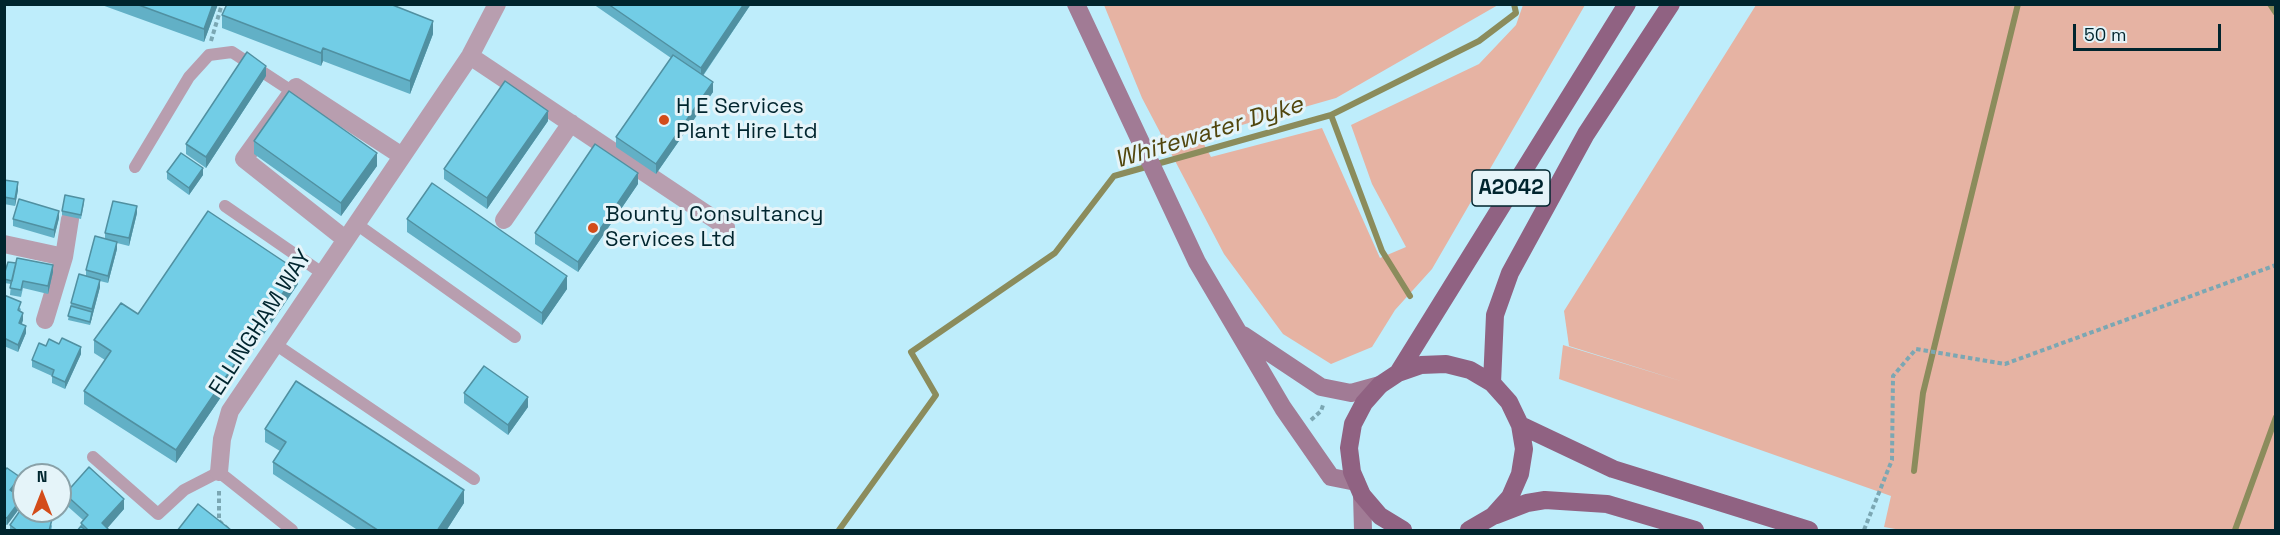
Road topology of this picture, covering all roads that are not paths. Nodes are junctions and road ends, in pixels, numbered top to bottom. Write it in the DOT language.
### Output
graph roads {
  1 [pos="497,4"];
  2 [pos="1076,4"];
  3 [pos="1627,4"];
  4 [pos="1671,4"];
  5 [pos="471,56"];
  6 [pos="293,92"];
  7 [pos="571,123"];
  8 [pos="402,156"];
  9 [pos="135,167"];
  10 [pos="225,206"];
  11 [pos="70,219"];
  12 [pos="504,220"];
  13 [pos="356,223"];
  14 [pos="726,227"];
  15 [pos="345,239"];
  16 [pos="4,244"];
  17 [pos="64,257"];
  18 [pos="322,273"];
  19 [pos="45,320"];
  20 [pos="1239,332"];
  21 [pos="515,337"];
  22 [pos="275,345"];
  23 [pos="1398,373"];
  24 [pos="1492,383"];
  25 [pos="1380,385"];
  26 [pos="1520,425"];
  27 [pos="93,457"];
  28 [pos="219,472"];
  29 [pos="474,479"];
  30 [pos="1359,488"];
  31 [pos="1493,516"];
  32 [pos="292,531"];
  33 [pos="1363,531"];
  34 [pos="1403,531"];
  35 [pos="1468,531"];
  36 [pos="1695,531"];
  37 [pos="1809,531"];
  1 -- 5 [label="street, ELLINGHAM WAY"];
  2 -- 20 [label="street"];
  3 -- 23 [label="main road, A2042"];
  4 -- 24 [label="main road, A2042"];
  5 -- 7 [label="street"];
  5 -- 8 [label="street, ELLINGHAM WAY"];
  6 -- 8 [label="street"];
  6 -- 9 [label="lane"];
  6 -- 15 [label="street, ELLINGHAM WAY"];
  7 -- 12 [label="street"];
  7 -- 14 [label="street"];
  8 -- 13 [label="street, ELLINGHAM WAY"];
  10 -- 18 [label="lane"];
  11 -- 17 [label="street"];
  13 -- 15 [label="street, ELLINGHAM WAY"];
  13 -- 21 [label="lane"];
  15 -- 18 [label="street, ELLINGHAM WAY"];
  16 -- 17 [label="street"];
  17 -- 19 [label="street"];
  18 -- 22 [label="street, ELLINGHAM WAY"];
  20 -- 25 [label="street"];
  20 -- 30 [label="street"];
  22 -- 28 [label="street, ELLINGHAM WAY"];
  22 -- 29 [label="lane"];
  23 -- 24 [label="main road"];
  23 -- 25 [label="main road"];
  24 -- 26 [label="main road"];
  25 -- 30 [label="main road"];
  26 -- 31 [label="main road"];
  26 -- 37 [label="main road"];
  27 -- 28 [label="lane"];
  28 -- 32 [label="lane"];
  30 -- 33 [label="street"];
  30 -- 34 [label="main road"];
  31 -- 35 [label="main road"];
  31 -- 36 [label="main road"];
}
